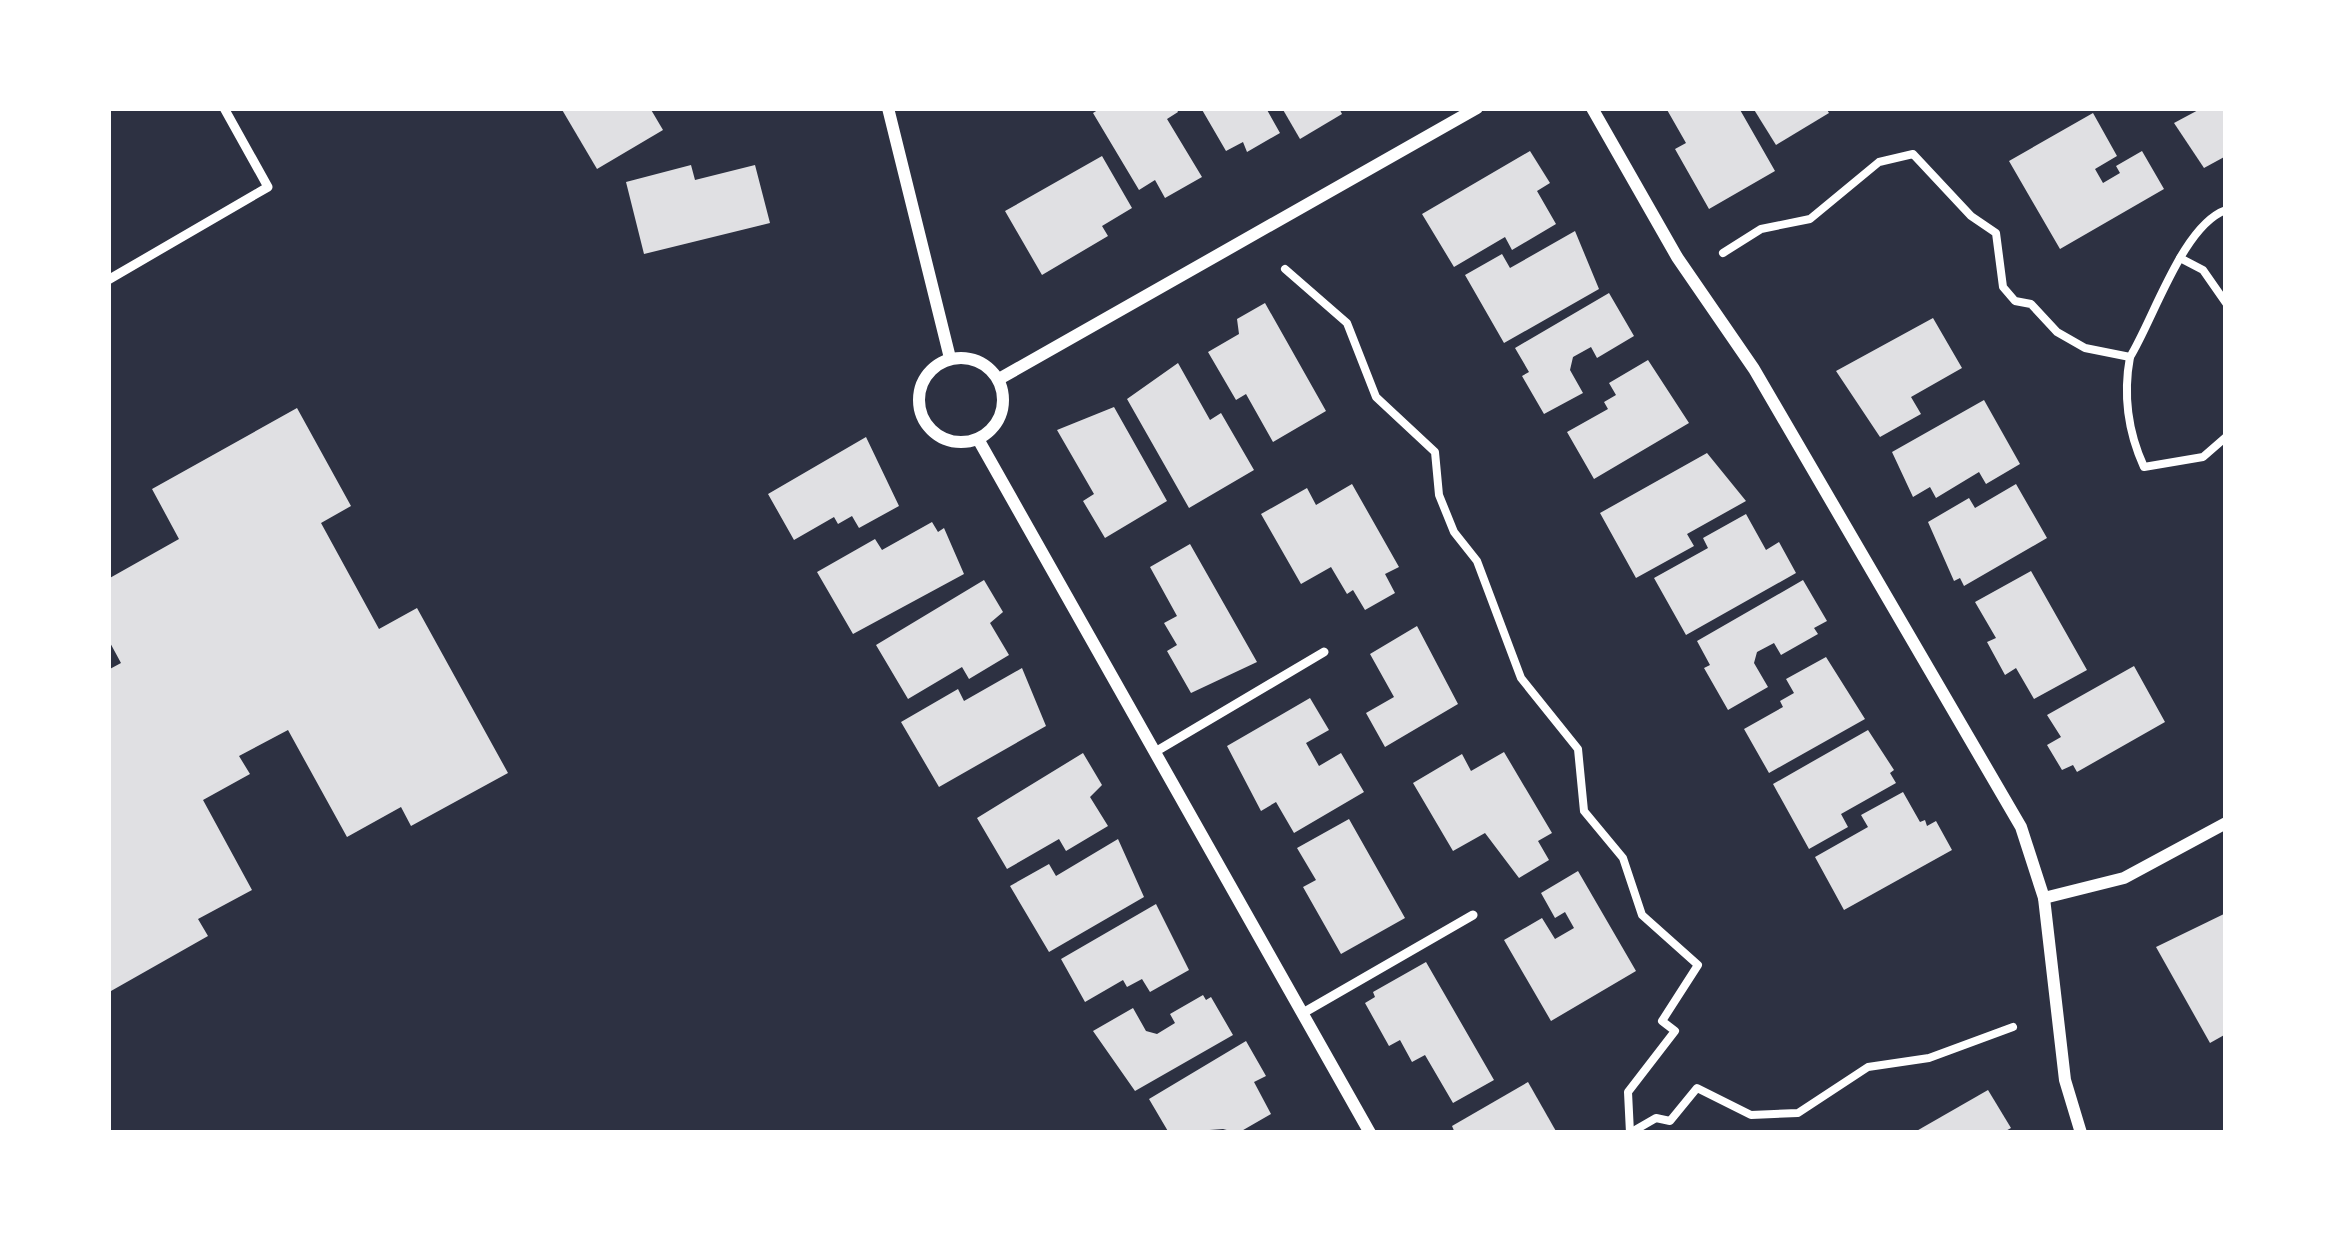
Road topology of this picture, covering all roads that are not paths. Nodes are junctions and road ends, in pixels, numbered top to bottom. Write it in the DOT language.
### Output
graph roads {
  1 [pos="224,108"];
  2 [pos="888,108"];
  3 [pos="1477,108"];
  4 [pos="1592,108"];
  5 [pos="108,280"];
  6 [pos="950,358"];
  7 [pos="999,379"];
  8 [pos="979,439"];
  9 [pos="1324,652"];
  10 [pos="1155,752"];
  11 [pos="2226,823"];
  12 [pos="2044,898"];
  13 [pos="1474,915"];
  14 [pos="1303,1013"];
  15 [pos="1370,1133"];
  16 [pos="2081,1133"];
  1 -- 5 [label="lane"];
  2 -- 6 [label="street"];
  3 -- 7 [label="street"];
  4 -- 12 [label="street"];
  6 -- 7 [label="street"];
  6 -- 8 [label="street"];
  7 -- 8 [label="street"];
  8 -- 10 [label="street"];
  9 -- 10 [label="lane"];
  10 -- 14 [label="street"];
  11 -- 12 [label="street"];
  12 -- 16 [label="street"];
  13 -- 14 [label="lane"];
  14 -- 15 [label="street"];
}
